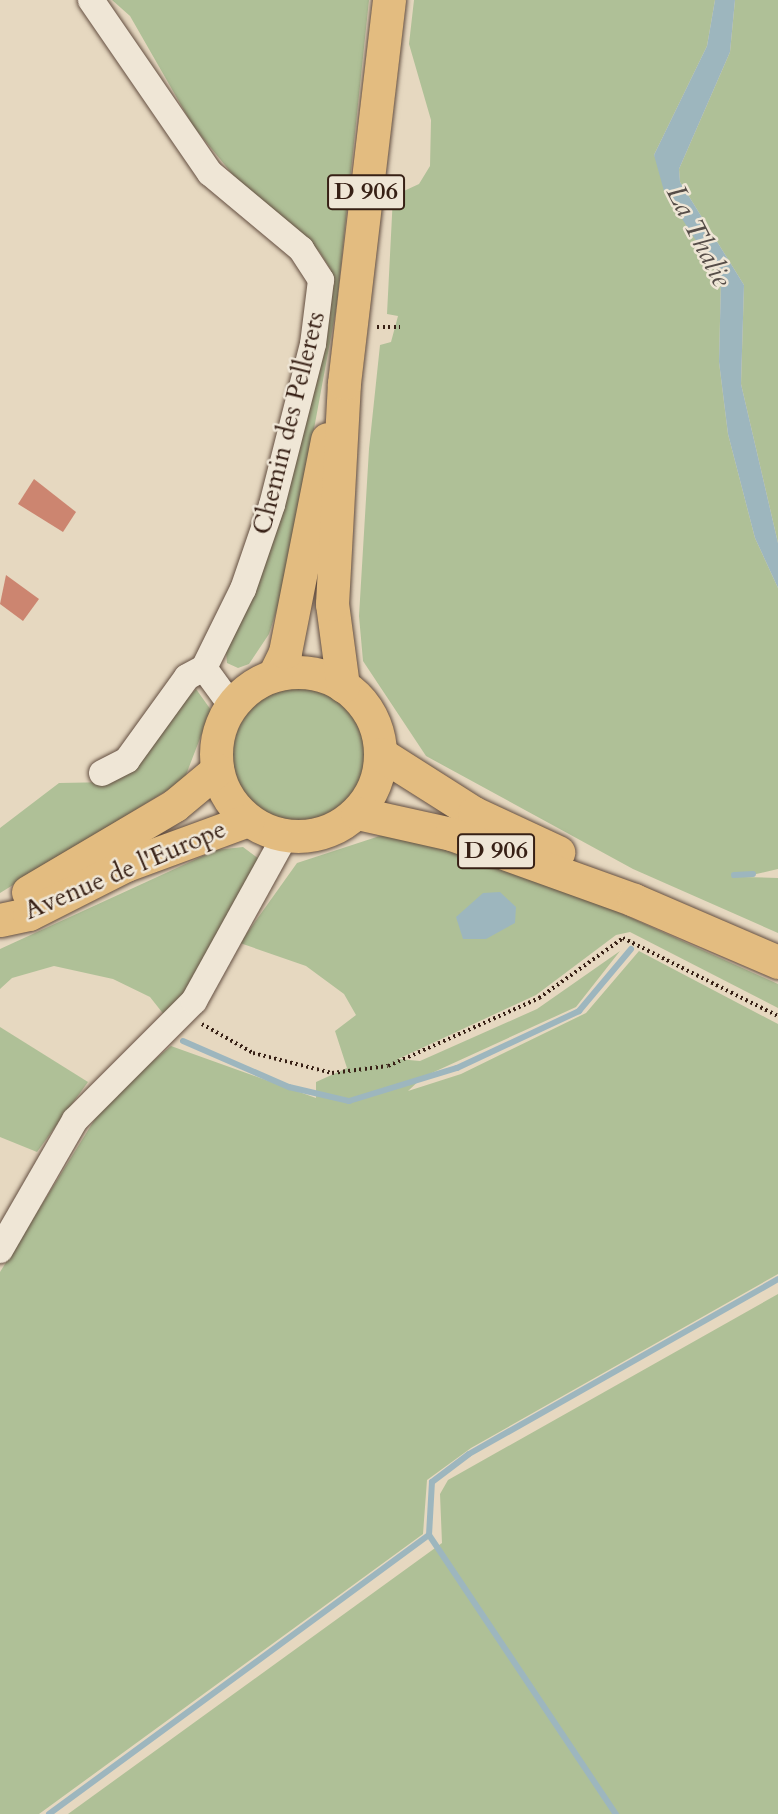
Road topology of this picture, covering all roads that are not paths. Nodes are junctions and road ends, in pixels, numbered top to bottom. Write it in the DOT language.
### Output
graph roads {
  1 [pos="91,0"];
  2 [pos="389,0"];
  3 [pos="344,383"];
  4 [pos="204,668"];
  5 [pos="274,675"];
  6 [pos="343,685"];
  7 [pos="231,705"];
  8 [pos="382,754"];
  9 [pos="217,770"];
  10 [pos="102,773"];
  11 [pos="357,813"];
  12 [pos="248,820"];
  13 [pos="285,836"];
  14 [pos="634,900"];
  15 [pos="1,920"];
  16 [pos="778,962"];
  17 [pos="0,1250"];
  1 -- 4 [label="street, Chemin des Pellerets"];
  2 -- 3 [label="main road, D 906"];
  3 -- 5 [label="main road, D 906"];
  3 -- 6 [label="main road, D 906"];
  4 -- 7 [label="street"];
  4 -- 10 [label="street, Chemin des Pellerets"];
  5 -- 6 [label="main road"];
  5 -- 7 [label="main road"];
  6 -- 8 [label="main road"];
  7 -- 9 [label="main road"];
  8 -- 11 [label="main road"];
  8 -- 14 [label="main road, D 906"];
  9 -- 12 [label="main road"];
  9 -- 15 [label="main road, Avenue de l'Europe"];
  11 -- 13 [label="main road"];
  11 -- 14 [label="main road, D 906"];
  12 -- 13 [label="main road"];
  12 -- 15 [label="main road, Avenue de l'Europe"];
  13 -- 17 [label="street"];
  14 -- 16 [label="main road, D 906"];
}
